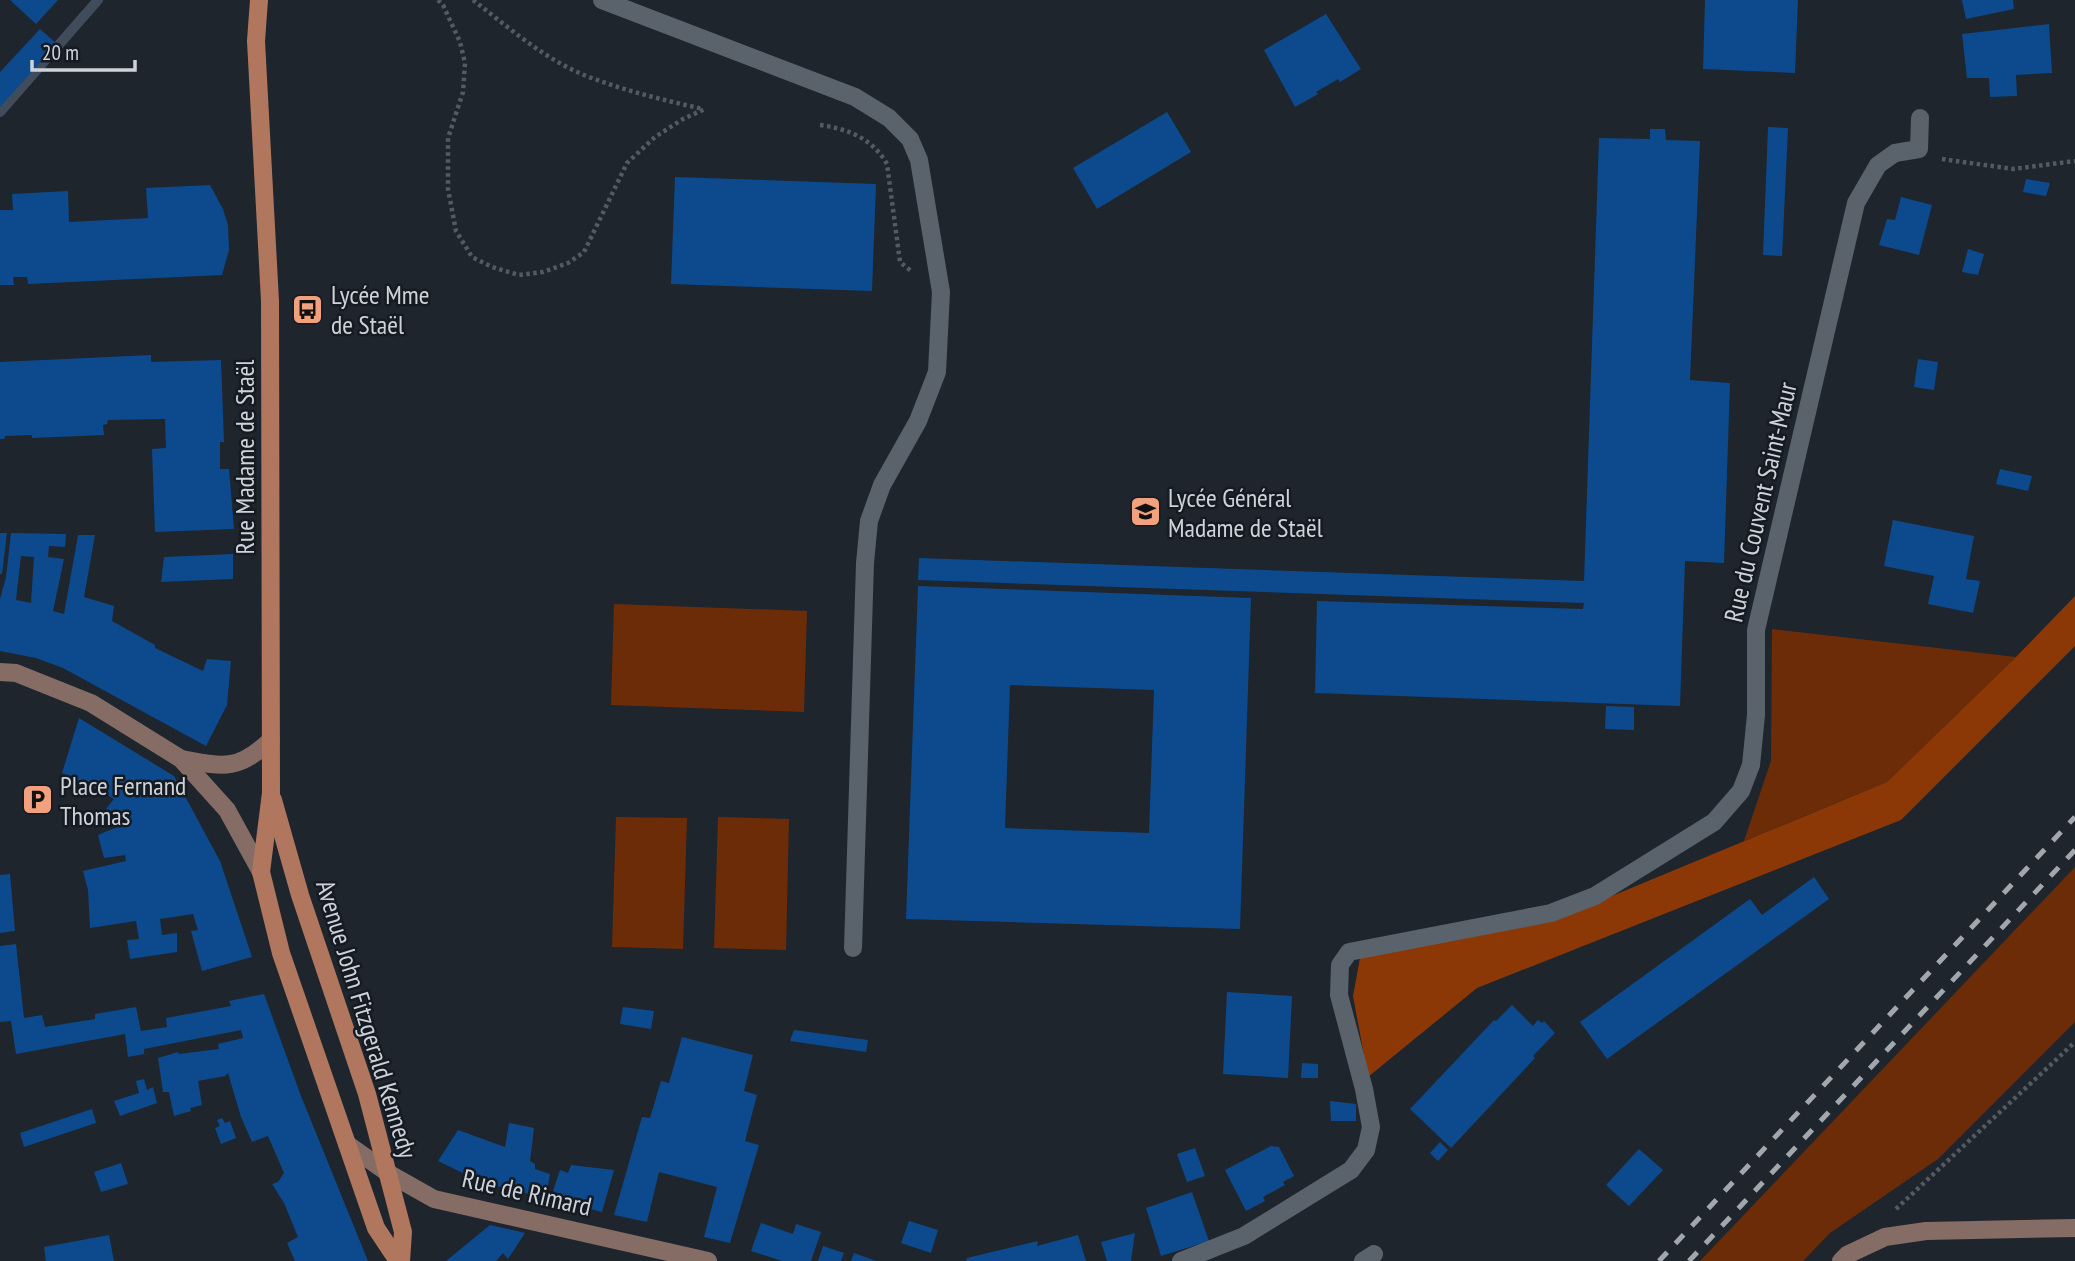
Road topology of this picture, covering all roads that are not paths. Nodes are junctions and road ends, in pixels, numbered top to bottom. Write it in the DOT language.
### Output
graph roads {
  1 [pos="247,0"];
  2 [pos="259,0"];
  3 [pos="602,0"];
  4 [pos="256,41"];
  5 [pos="1920,118"];
  6 [pos="0,672"];
  7 [pos="271,740"];
  8 [pos="181,759"];
  9 [pos="271,793"];
  10 [pos="261,872"];
  11 [pos="853,948"];
  12 [pos="347,1144"];
  13 [pos="388,1173"];
  14 [pos="2075,1228"];
  15 [pos="400,1261"];
  16 [pos="708,1261"];
  17 [pos="1181,1261"];
  18 [pos="1841,1261"];
  1 -- 4 [label="main road, Rue Madame de Staël"];
  2 -- 4 [label="main road, Rue Madame de Staël"];
  3 -- 11 [label="street"];
  4 -- 7 [label="main road, Rue Madame de Staël"];
  5 -- 17 [label="street, Rue du Couvent Saint-Maur"];
  6 -- 8 [label="street"];
  7 -- 8 [label="street"];
  7 -- 9 [label="main road, Rue Madame de Staël"];
  8 -- 10 [label="street"];
  9 -- 10 [label="main road, Rue Madame de Staël"];
  9 -- 13 [label="main road, Avenue John Fitzgerald Kennedy"];
  10 -- 12 [label="main road, Avenue John Fitzgerald Kennedy"];
  12 -- 13 [label="street, Rue de Rimard"];
  12 -- 15 [label="main road, Avenue John Fitzgerald Kennedy"];
  13 -- 15 [label="main road, Avenue John Fitzgerald Kennedy"];
  13 -- 16 [label="street, Rue de Rimard"];
  14 -- 18 [label="street"];
}
